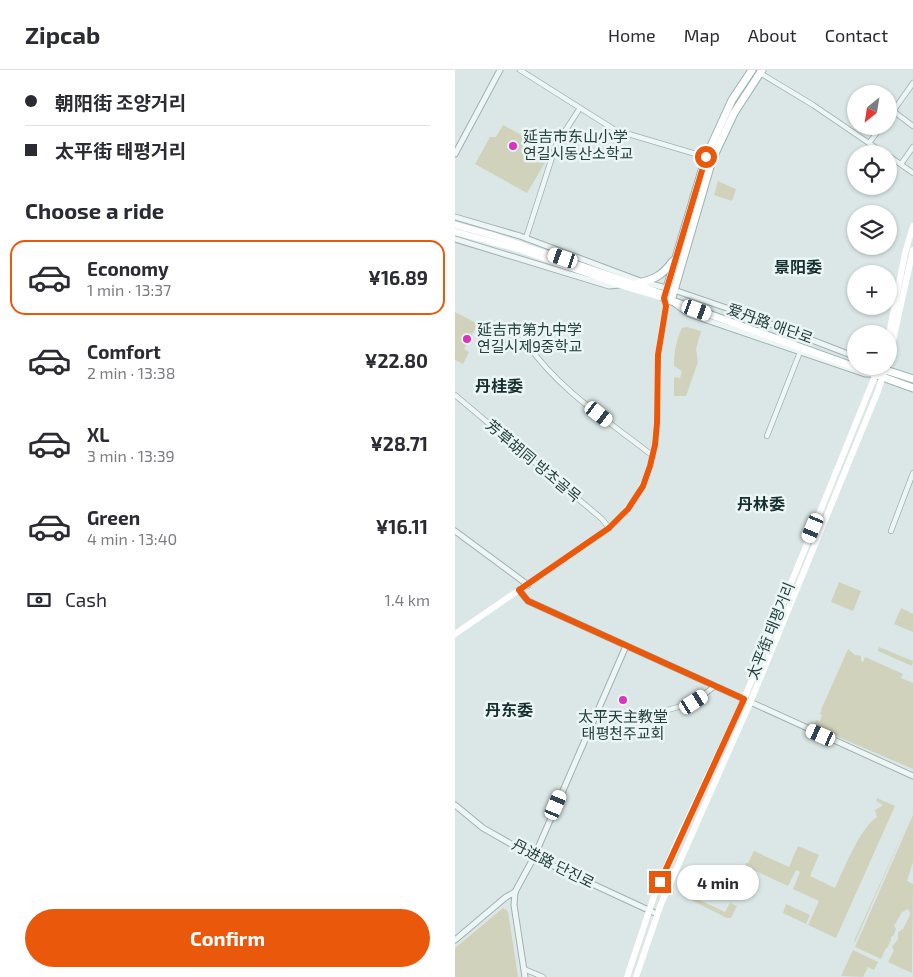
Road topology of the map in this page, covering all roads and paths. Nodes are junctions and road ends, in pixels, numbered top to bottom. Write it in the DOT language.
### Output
graph roads {
  1 [pos="500,70"];
  2 [pos="520,70"];
  3 [pos="752,70"];
  4 [pos="761,72"];
  5 [pos="913,84"];
  6 [pos="897,106"];
  7 [pos="580,108"];
  8 [pos="897,114"];
  9 [pos="913,126"];
  10 [pos="875,135"];
  11 [pos="869,143"];
  12 [pos="872,145"];
  13 [pos="913,147"];
  14 [pos="455,154"];
  15 [pos="706,157"];
  16 [pos="897,161"];
  17 [pos="901,164"];
  18 [pos="913,173"];
  19 [pos="455,217"];
  20 [pos="455,225"];
  21 [pos="913,226"];
  22 [pos="455,232"];
  23 [pos="526,238"];
  24 [pos="455,239"];
  25 [pos="913,250"];
  26 [pos="676,257"];
  27 [pos="640,283"];
  28 [pos="620,285"];
  29 [pos="668,296"];
  30 [pos="891,325"];
  31 [pos="896,325"];
  32 [pos="528,345"];
  33 [pos="800,352"];
  34 [pos="847,353"];
  35 [pos="847,360"];
  36 [pos="897,374"];
  37 [pos="876,376"];
  38 [pos="903,376"];
  39 [pos="913,379"];
  40 [pos="899,384"];
  41 [pos="913,388"];
  42 [pos="455,395"];
  43 [pos="767,436"];
  44 [pos="653,456"];
  45 [pos="913,474"];
  46 [pos="609,528"];
  47 [pos="455,531"];
  48 [pos="891,531"];
  49 [pos="528,584"];
  50 [pos="519,590"];
  51 [pos="455,634"];
  52 [pos="626,646"];
  53 [pos="715,686"];
  54 [pos="747,701"];
  55 [pos="586,735"];
  56 [pos="913,776"];
  57 [pos="455,805"];
  58 [pos="534,857"];
  59 [pos="515,892"];
  60 [pos="648,910"];
  61 [pos="657,914"];
  62 [pos="455,940"];
  63 [pos="524,969"];
  64 [pos="525,977"];
  65 [pos="543,977"];
  66 [pos="627,977"];
  67 [pos="636,977"];
  1 -- 14 [label="street"];
  2 -- 7 [label="street"];
  3 -- 15 [label="main road"];
  4 -- 11 [label="street"];
  4 -- 29 [label="main road"];
  5 -- 6 [label="street"];
  7 -- 15 [label="street"];
  7 -- 23 [label="street"];
  8 -- 9 [label="street"];
  10 -- 11 [label="street"];
  11 -- 12 [label="street"];
  13 -- 17 [label="street"];
  15 -- 26 [label="main road"];
  16 -- 17 [label="street"];
  17 -- 18 [label="street"];
  19 -- 23 [label="street, 爱丹路 애단로"];
  20 -- 27 [label="main road, 爱丹路 애단로"];
  21 -- 30 [label="main road"];
  22 -- 28 [label="main road, 爱丹路 애단로"];
  23 -- 27 [label="street, 爱丹路 애단로"];
  24 -- 28 [label="street, 爱丹路 애단로"];
  25 -- 31 [label="main road"];
  26 -- 27 [label="main road"];
  26 -- 29 [label="main road"];
  27 -- 29 [label="main road, 爱丹路 애단로"];
  28 -- 29 [label="main road, 爱丹路 애단로"];
  29 -- 33 [label="street, 爱丹路 애단로"];
  29 -- 34 [label="street, 爱丹路 애단로"];
  29 -- 35 [label="main road, 爱丹路 애단로"];
  29 -- 37 [label="main road, 爱丹路 애단로"];
  29 -- 44 [label="main road"];
  32 -- 44 [label="street"];
  33 -- 37 [label="street, 爱丹路 애단로"];
  33 -- 43 [label="street"];
  36 -- 38 [label="main road"];
  37 -- 40 [label="main road, 爱丹路 애단로"];
  37 -- 54 [label="main road, 太平街 태평거리"];
  38 -- 39 [label="main road"];
  38 -- 40 [label="main road"];
  40 -- 41 [label="main road, 爱丹路 애단로"];
  42 -- 46 [label="street, 芳草胡同 방초골목"];
  44 -- 46 [label="main road"];
  45 -- 48 [label="street"];
  46 -- 49 [label="main road"];
  47 -- 49 [label="street"];
  49 -- 50 [label="main road"];
  50 -- 51 [label="main road"];
  50 -- 52 [label="street"];
  52 -- 53 [label="street"];
  52 -- 55 [label="street"];
  53 -- 54 [label="street"];
  53 -- 55 [label="street"];
  54 -- 56 [label="street"];
  54 -- 60 [label="main road, 太平街 태평거리"];
  54 -- 61 [label="main road, 太平街 태평거리"];
  55 -- 58 [label="street"];
  57 -- 58 [label="street, 丹进路 단진로"];
  58 -- 59 [label="street"];
  58 -- 60 [label="street, 丹进路 단진로"];
  59 -- 62 [label="street"];
  59 -- 63 [label="street"];
  60 -- 61 [label="street, 丹进路 단진로"];
  60 -- 66 [label="main road, 太平街 태평거리"];
  61 -- 67 [label="main road, 太平街 태평거리"];
  63 -- 64 [label="street"];
  63 -- 65 [label="street"];
}
